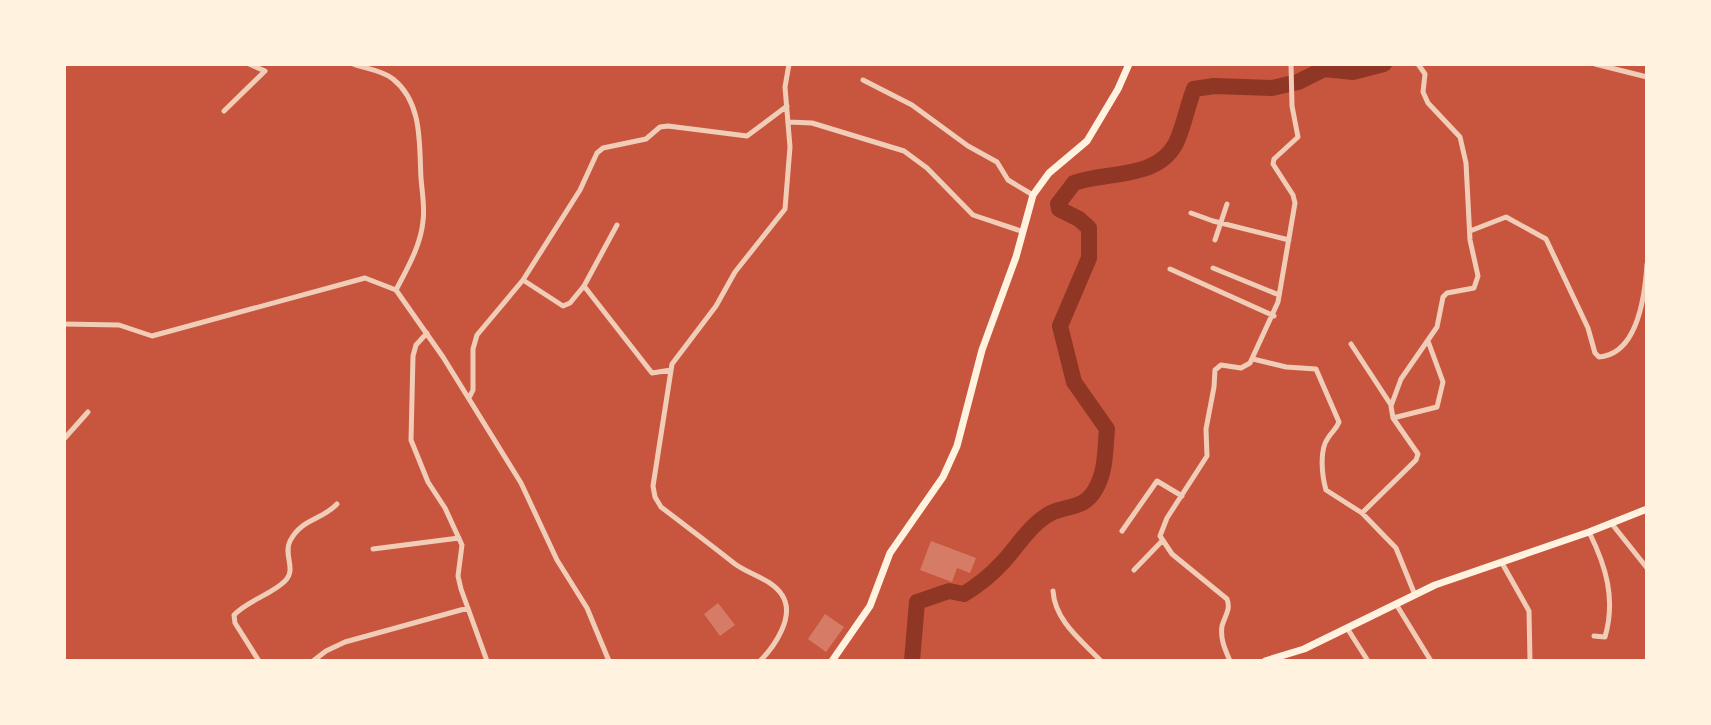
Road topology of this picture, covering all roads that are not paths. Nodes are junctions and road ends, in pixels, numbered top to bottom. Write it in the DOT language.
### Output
graph roads {
  1 [pos="249,64"];
  2 [pos="353,64"];
  3 [pos="789,64"];
  4 [pos="1129,64"];
  5 [pos="1291,64"];
  6 [pos="1418,64"];
  7 [pos="1595,64"];
  8 [pos="1647,77"];
  9 [pos="863,80"];
  10 [pos="787,105"];
  11 [pos="224,111"];
  12 [pos="789,122"];
  13 [pos="1033,195"];
  14 [pos="1227,204"];
  15 [pos="1191,213"];
  16 [pos="1219,223"];
  17 [pos="617,225"];
  18 [pos="1021,231"];
  19 [pos="1470,231"];
  20 [pos="1215,240"];
  21 [pos="1289,240"];
  22 [pos="1647,264"];
  23 [pos="1213,268"];
  24 [pos="1170,269"];
  25 [pos="523,280"];
  26 [pos="584,286"];
  27 [pos="396,290"];
  28 [pos="1279,295"];
  29 [pos="1274,316"];
  30 [pos="64,324"];
  31 [pos="427,333"];
  32 [pos="1428,340"];
  33 [pos="1351,344"];
  34 [pos="1253,359"];
  35 [pos="671,370"];
  36 [pos="469,398"];
  37 [pos="1391,406"];
  38 [pos="88,412"];
  39 [pos="1393,418"];
  40 [pos="64,439"];
  41 [pos="1182,496"];
  42 [pos="337,504"];
  43 [pos="1647,509"];
  44 [pos="1362,513"];
  45 [pos="1611,523"];
  46 [pos="1122,531"];
  47 [pos="1589,532"];
  48 [pos="459,538"];
  49 [pos="1162,541"];
  50 [pos="373,549"];
  51 [pos="1502,563"];
  52 [pos="1647,568"];
  53 [pos="1134,570"];
  54 [pos="1053,591"];
  55 [pos="1415,595"];
  56 [pos="1396,604"];
  57 [pos="468,608"];
  58 [pos="1347,628"];
  59 [pos="1594,636"];
  60 [pos="259,661"];
  61 [pos="313,661"];
  62 [pos="487,661"];
  63 [pos="609,661"];
  64 [pos="760,661"];
  65 [pos="832,661"];
  66 [pos="1101,661"];
  67 [pos="1230,661"];
  68 [pos="1265,661"];
  69 [pos="1368,661"];
  70 [pos="1431,661"];
  71 [pos="1530,661"];
  1 -- 11 [label="street"];
  2 -- 27 [label="street"];
  3 -- 10 [label="street"];
  4 -- 13 [label="main road"];
  5 -- 21 [label="street"];
  6 -- 19 [label="street"];
  7 -- 8 [label="street"];
  9 -- 13 [label="street"];
  10 -- 12 [label="street"];
  10 -- 25 [label="street"];
  12 -- 18 [label="street"];
  12 -- 35 [label="street"];
  13 -- 18 [label="main road"];
  14 -- 16 [label="street"];
  15 -- 16 [label="street"];
  16 -- 20 [label="street"];
  16 -- 21 [label="street"];
  17 -- 26 [label="street"];
  18 -- 65 [label="main road"];
  19 -- 22 [label="street"];
  19 -- 32 [label="street"];
  21 -- 28 [label="street"];
  23 -- 28 [label="street"];
  24 -- 29 [label="street"];
  25 -- 26 [label="street"];
  25 -- 36 [label="street"];
  26 -- 35 [label="street"];
  27 -- 30 [label="street"];
  27 -- 31 [label="street"];
  28 -- 29 [label="street"];
  29 -- 34 [label="street"];
  31 -- 36 [label="street"];
  31 -- 48 [label="street"];
  32 -- 37 [label="street"];
  32 -- 39 [label="street"];
  33 -- 37 [label="street"];
  34 -- 41 [label="street"];
  34 -- 44 [label="street"];
  35 -- 64 [label="street"];
  36 -- 63 [label="street"];
  37 -- 39 [label="street"];
  38 -- 40 [label="street"];
  39 -- 44 [label="street"];
  41 -- 46 [label="street"];
  41 -- 49 [label="street"];
  42 -- 60 [label="street"];
  43 -- 45 [label="main road"];
  44 -- 55 [label="street"];
  45 -- 47 [label="main road"];
  45 -- 52 [label="street"];
  47 -- 51 [label="main road"];
  47 -- 59 [label="street"];
  48 -- 50 [label="street"];
  48 -- 57 [label="street"];
  49 -- 53 [label="street"];
  49 -- 67 [label="street"];
  51 -- 55 [label="main road"];
  51 -- 71 [label="street"];
  54 -- 66 [label="street"];
  55 -- 56 [label="main road"];
  56 -- 58 [label="main road"];
  56 -- 70 [label="street"];
  57 -- 61 [label="street"];
  57 -- 62 [label="street"];
  58 -- 68 [label="main road"];
  58 -- 69 [label="street"];
}
